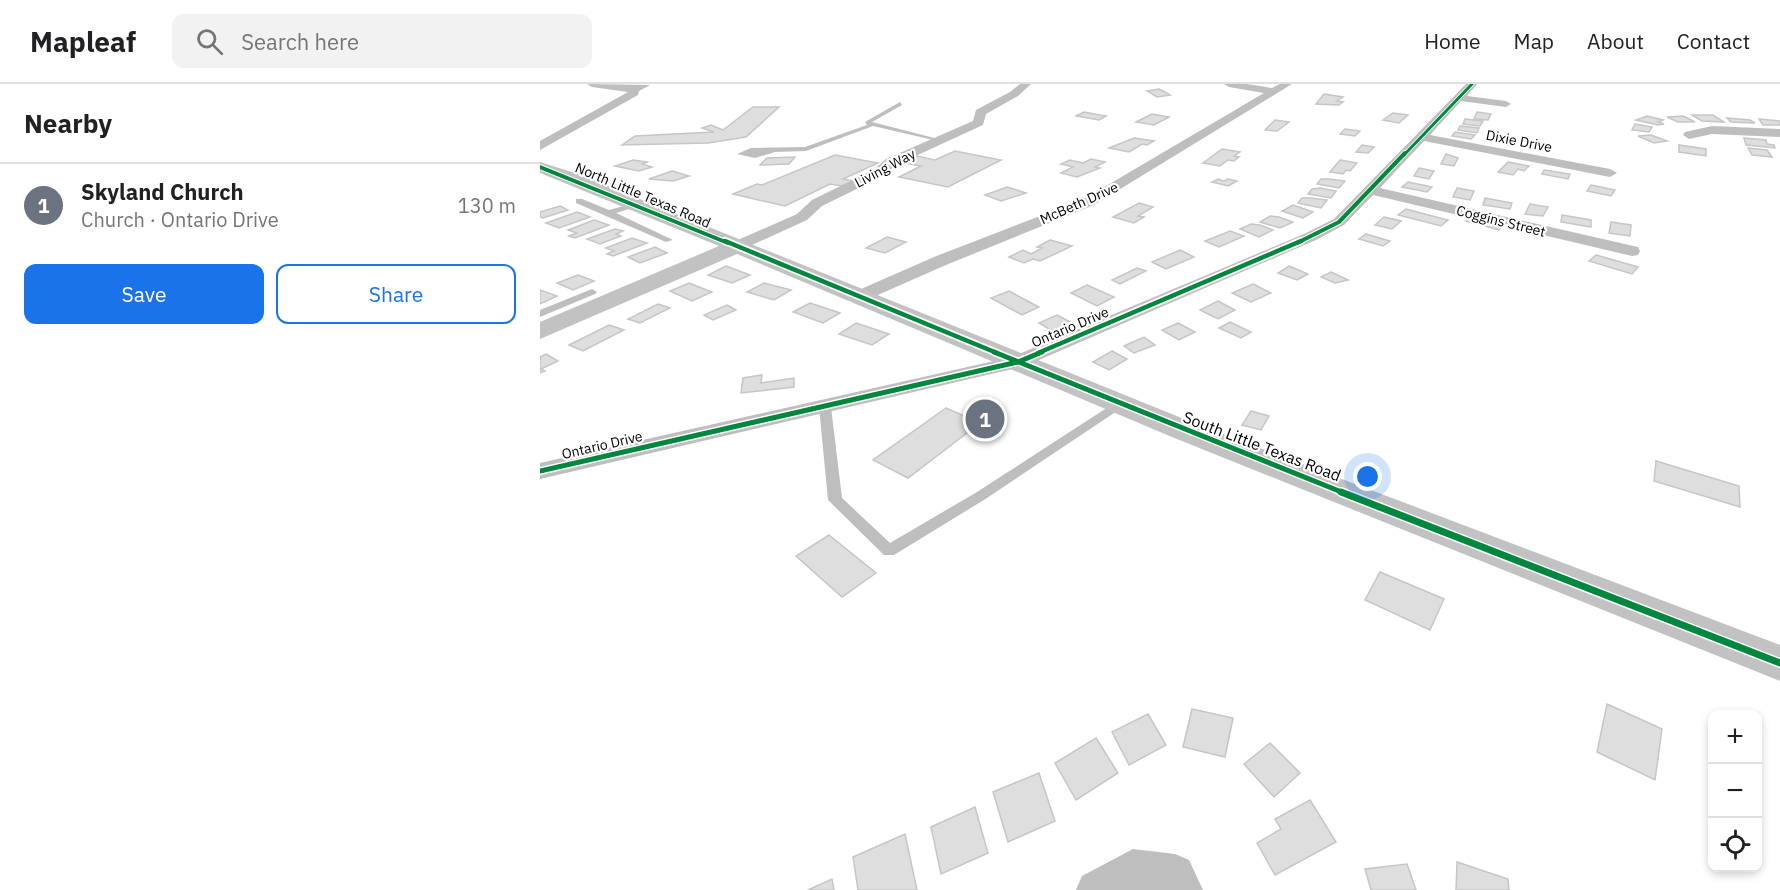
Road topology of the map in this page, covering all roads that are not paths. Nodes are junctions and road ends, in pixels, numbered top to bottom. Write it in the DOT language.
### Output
graph roads {
  1 [pos="592,84"];
  2 [pos="649,84"];
  3 [pos="1026,84"];
  4 [pos="1229,84"];
  5 [pos="633,88"];
  6 [pos="1281,88"];
  7 [pos="1466,91"];
  8 [pos="900,104"];
  9 [pos="1506,104"];
  10 [pos="870,126"];
  11 [pos="1780,133"];
  12 [pos="1689,135"];
  13 [pos="1422,137"];
  14 [pos="940,141"];
  15 [pos="541,145"];
  16 [pos="773,150"];
  17 [pos="540,167"];
  18 [pos="1610,173"];
  19 [pos="1371,190"];
  20 [pos="579,201"];
  21 [pos="636,204"];
  22 [pos="609,213"];
  23 [pos="669,240"];
  24 [pos="736,246"];
  25 [pos="1632,251"];
  26 [pos="592,292"];
  27 [pos="858,297"];
  28 [pos="540,314"];
  29 [pos="540,331"];
  30 [pos="1018,362"];
  31 [pos="1119,404"];
  32 [pos="825,407"];
  33 [pos="540,471"];
  34 [pos="1780,663"];
  35 [pos="1096,890"];
  36 [pos="1183,890"];
  1 -- 5 [label="street"];
  2 -- 5 [label="street"];
  3 -- 14 [label="street, Living Way"];
  4 -- 6 [label="street"];
  5 -- 15 [label="street"];
  6 -- 27 [label="street, McBeth Drive"];
  7 -- 9 [label="street"];
  7 -- 13 [label="street, Ontario Drive"];
  8 -- 10 [label="lane"];
  10 -- 14 [label="lane"];
  10 -- 16 [label="lane"];
  11 -- 12 [label="street"];
  13 -- 18 [label="street, Dixie Drive"];
  13 -- 19 [label="street, Ontario Drive"];
  14 -- 24 [label="street, Living Way"];
  17 -- 21 [label="street, North Little Texas Road"];
  19 -- 25 [label="street, Coggins Street"];
  19 -- 30 [label="street, Ontario Drive"];
  20 -- 22 [label="lane"];
  21 -- 22 [label="lane"];
  21 -- 24 [label="street, North Little Texas Road"];
  22 -- 23 [label="lane"];
  24 -- 27 [label="street, South Little Texas Road"];
  24 -- 29 [label="street"];
  26 -- 28 [label="lane"];
  27 -- 30 [label="street, South Little Texas Road"];
  30 -- 31 [label="street, South Little Texas Road"];
  30 -- 32 [label="street, Ontario Drive"];
  31 -- 32 [label="lane"];
  31 -- 34 [label="street, South Little Texas Road"];
  32 -- 33 [label="street, Ontario Drive"];
  35 -- 36 [label="street"];
}
